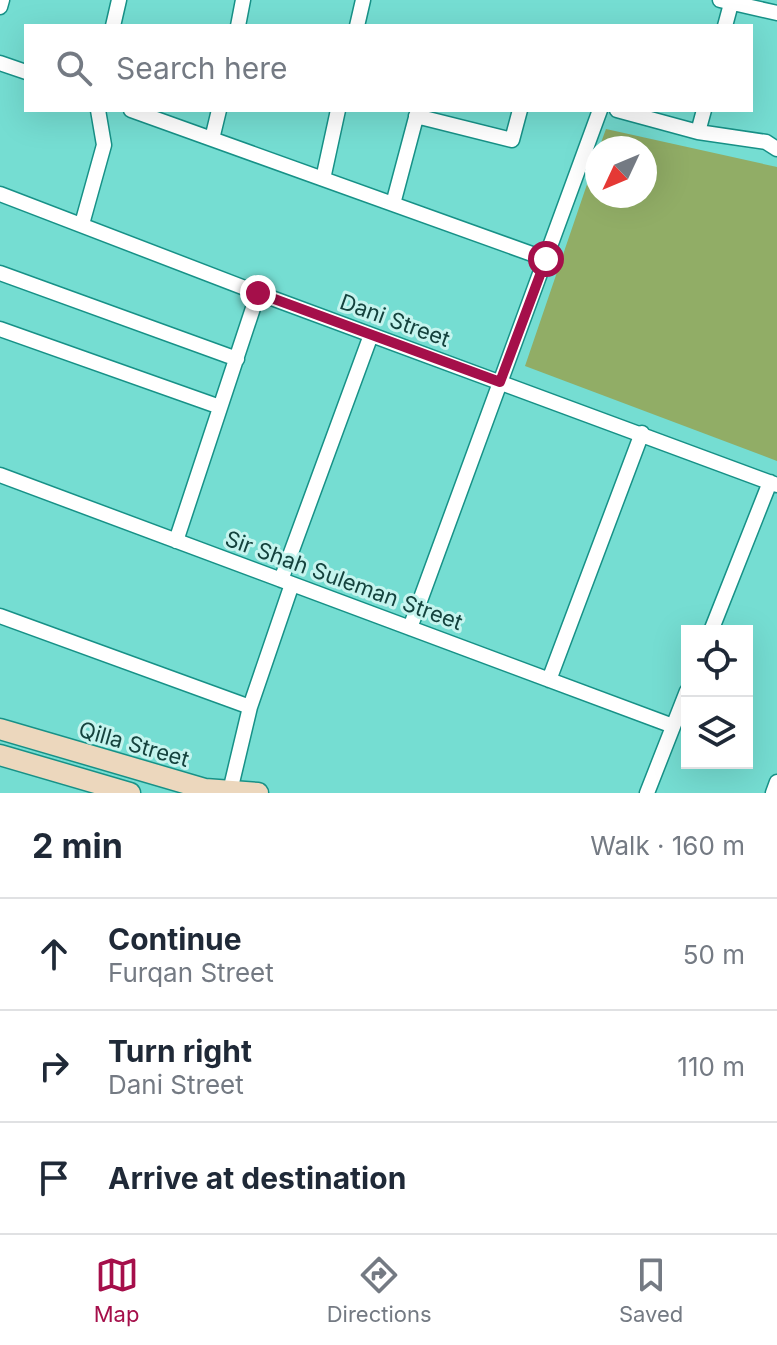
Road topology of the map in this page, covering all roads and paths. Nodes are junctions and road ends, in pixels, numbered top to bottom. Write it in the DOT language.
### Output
graph roads {
  1 [pos="2,0"];
  2 [pos="119,0"];
  3 [pos="243,0"];
  4 [pos="363,0"];
  5 [pos="728,1"];
  6 [pos="0,7"];
  7 [pos="777,13"];
  8 [pos="113,24"];
  9 [pos="238,24"];
  10 [pos="357,24"];
  11 [pos="725,24"];
  12 [pos="0,63"];
  13 [pos="24,71"];
  14 [pos="98,112"];
  15 [pos="137,112"];
  16 [pos="219,112"];
  17 [pos="338,112"];
  18 [pos="519,112"];
  19 [pos="599,112"];
  20 [pos="624,112"];
  21 [pos="703,112"];
  22 [pos="417,113"];
  23 [pos="698,132"];
  24 [pos="212,139"];
  25 [pos="777,149"];
  26 [pos="323,179"];
  27 [pos="0,194"];
  28 [pos="393,204"];
  29 [pos="82,224"];
  30 [pos="546,259"];
  31 [pos="0,273"];
  32 [pos="258,293"];
  33 [pos="0,329"];
  34 [pos="371,335"];
  35 [pos="237,359"];
  36 [pos="500,382"];
  37 [pos="220,407"];
  38 [pos="642,433"];
  39 [pos="0,475"];
  40 [pos="773,483"];
  41 [pos="176,541"];
  42 [pos="286,582"];
  43 [pos="0,616"];
  44 [pos="714,625"];
  45 [pos="410,628"];
  46 [pos="549,680"];
  47 [pos="685,697"];
  48 [pos="250,707"];
  49 [pos="673,726"];
  50 [pos="0,729"];
  51 [pos="0,755"];
  52 [pos="777,782"];
  53 [pos="230,791"];
  54 [pos="130,793"];
  55 [pos="258,793"];
  56 [pos="647,793"];
  57 [pos="773,793"];
  1 -- 6 [label="street"];
  2 -- 8 [label="street"];
  3 -- 9 [label="street"];
  4 -- 10 [label="street"];
  5 -- 7 [label="street"];
  5 -- 11 [label="street"];
  12 -- 13 [label="street"];
  14 -- 29 [label="street"];
  15 -- 24 [label="street"];
  16 -- 24 [label="street"];
  17 -- 26 [label="street"];
  18 -- 22 [label="street"];
  19 -- 30 [label="street"];
  20 -- 23 [label="street"];
  21 -- 23 [label="street"];
  22 -- 28 [label="street"];
  23 -- 25 [label="street"];
  24 -- 26 [label="street"];
  26 -- 28 [label="street"];
  27 -- 29 [label="street, Dani Street"];
  28 -- 30 [label="street"];
  29 -- 32 [label="street, Dani Street"];
  30 -- 36 [label="street"];
  31 -- 35 [label="street"];
  32 -- 34 [label="street, Dani Street"];
  32 -- 35 [label="street"];
  33 -- 37 [label="street"];
  34 -- 36 [label="street, Dani Street"];
  34 -- 42 [label="street"];
  35 -- 37 [label="street"];
  36 -- 38 [label="street, Dani Street"];
  36 -- 45 [label="street"];
  37 -- 41 [label="street"];
  38 -- 40 [label="street, Dani Street"];
  38 -- 46 [label="street"];
  39 -- 41 [label="street, Sir Shah Suleman Street"];
  40 -- 44 [label="street"];
  41 -- 42 [label="street, Sir Shah Suleman Street"];
  42 -- 45 [label="street, Sir Shah Suleman Street"];
  42 -- 48 [label="street"];
  43 -- 48 [label="street"];
  45 -- 46 [label="street, Sir Shah Suleman Street"];
  46 -- 49 [label="street, Sir Shah Suleman Street"];
  47 -- 49 [label="street"];
  48 -- 53 [label="street"];
  49 -- 56 [label="street"];
  50 -- 53 [label="street, Qilla Street"];
  51 -- 54 [label="street"];
  52 -- 57 [label="street"];
  53 -- 55 [label="street, Qilla Street"];
}
